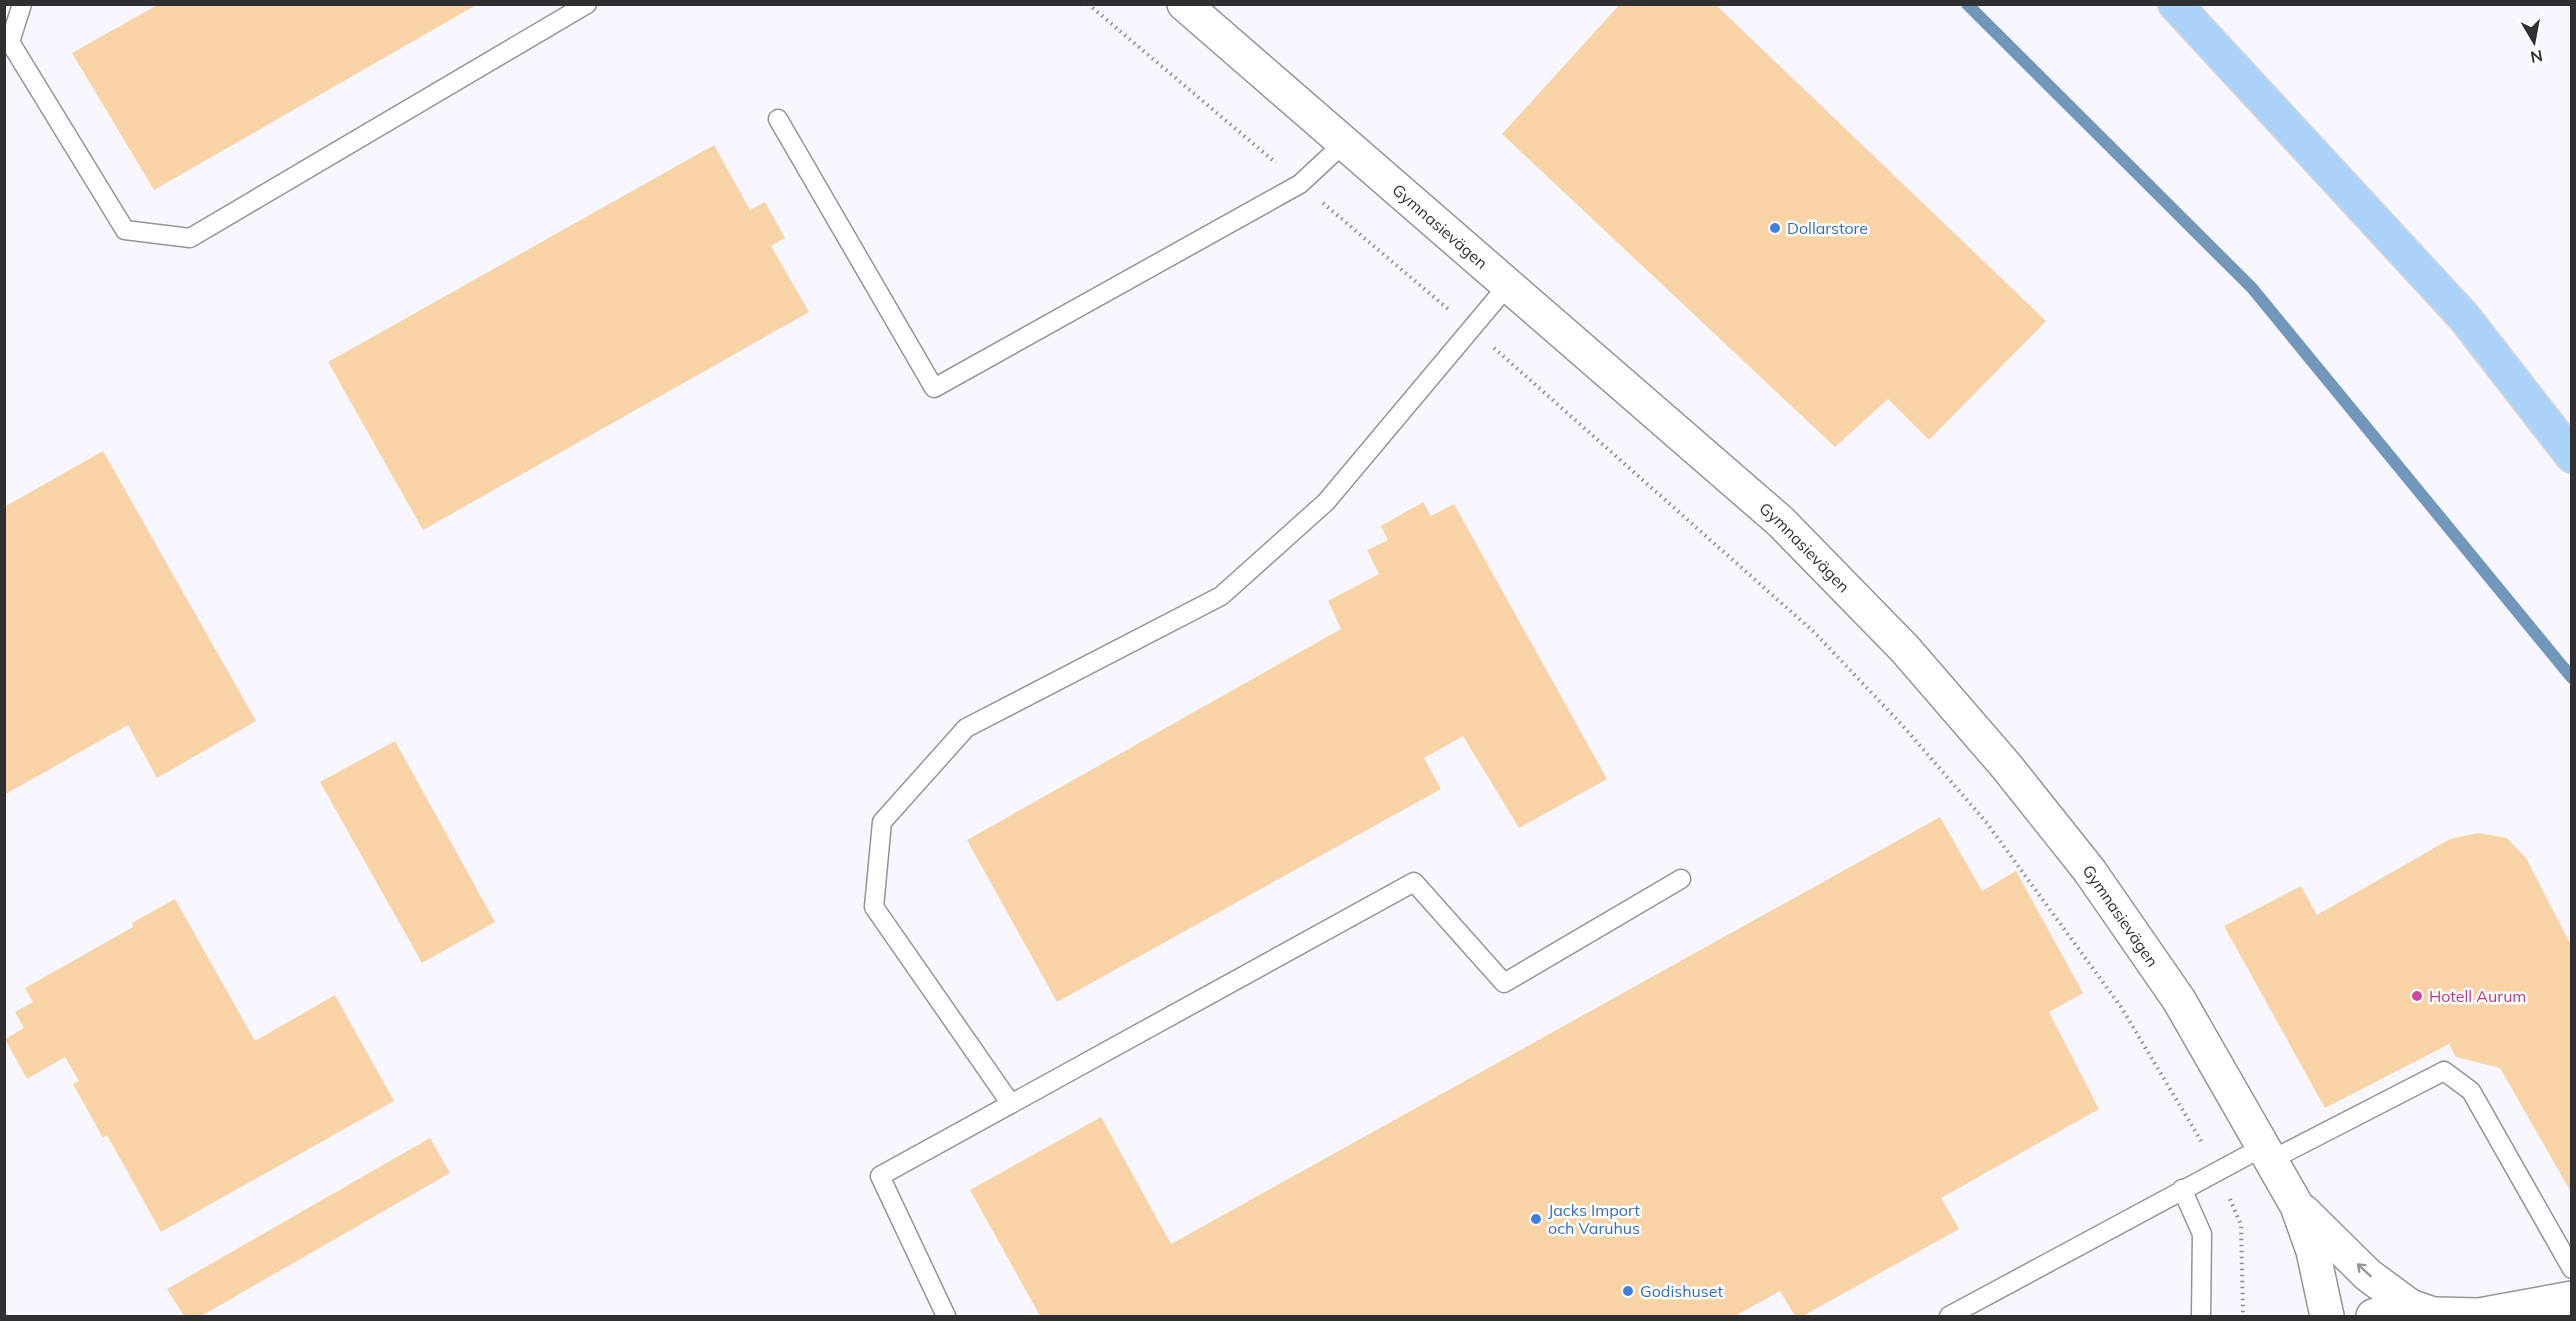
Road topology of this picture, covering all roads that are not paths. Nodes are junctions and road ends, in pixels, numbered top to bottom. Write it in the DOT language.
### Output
graph roads {
  1 [pos="22,4"];
  2 [pos="587,4"];
  3 [pos="1184,4"];
  4 [pos="2175,4"];
  5 [pos="778,119"];
  6 [pos="1344,143"];
  7 [pos="1508,285"];
  8 [pos="2571,456"];
  9 [pos="1681,879"];
  10 [pos="1011,1104"];
  11 [pos="2267,1154"];
  12 [pos="2182,1189"];
  13 [pos="2297,1206"];
  14 [pos="2571,1269"];
  15 [pos="2571,1298"];
  16 [pos="2571,1309"];
  17 [pos="2428,1312"];
  18 [pos="946,1317"];
  19 [pos="1949,1317"];
  20 [pos="2201,1317"];
  21 [pos="2327,1317"];
  22 [pos="2373,1317"];
  23 [pos="2564,1317"];
  1 -- 2 [label="lane"];
  3 -- 6 [label="street, Gymnasievägen"];
  4 -- 8 [label="highway"];
  5 -- 6 [label="lane"];
  6 -- 7 [label="street, Gymnasievägen"];
  7 -- 10 [label="lane"];
  7 -- 11 [label="street, Gymnasievägen"];
  9 -- 10 [label="lane"];
  10 -- 18 [label="lane"];
  11 -- 12 [label="lane"];
  11 -- 13 [label="street, Gymnasievägen"];
  11 -- 14 [label="lane"];
  12 -- 19 [label="lane"];
  12 -- 20 [label="lane"];
  17 -- 13 [label="street, one-way"];
  13 -- 21 [label="street"];
  15 -- 17 [label="street"];
  16 -- 23 [label="street"];
  17 -- 22 [label="street"];
}
